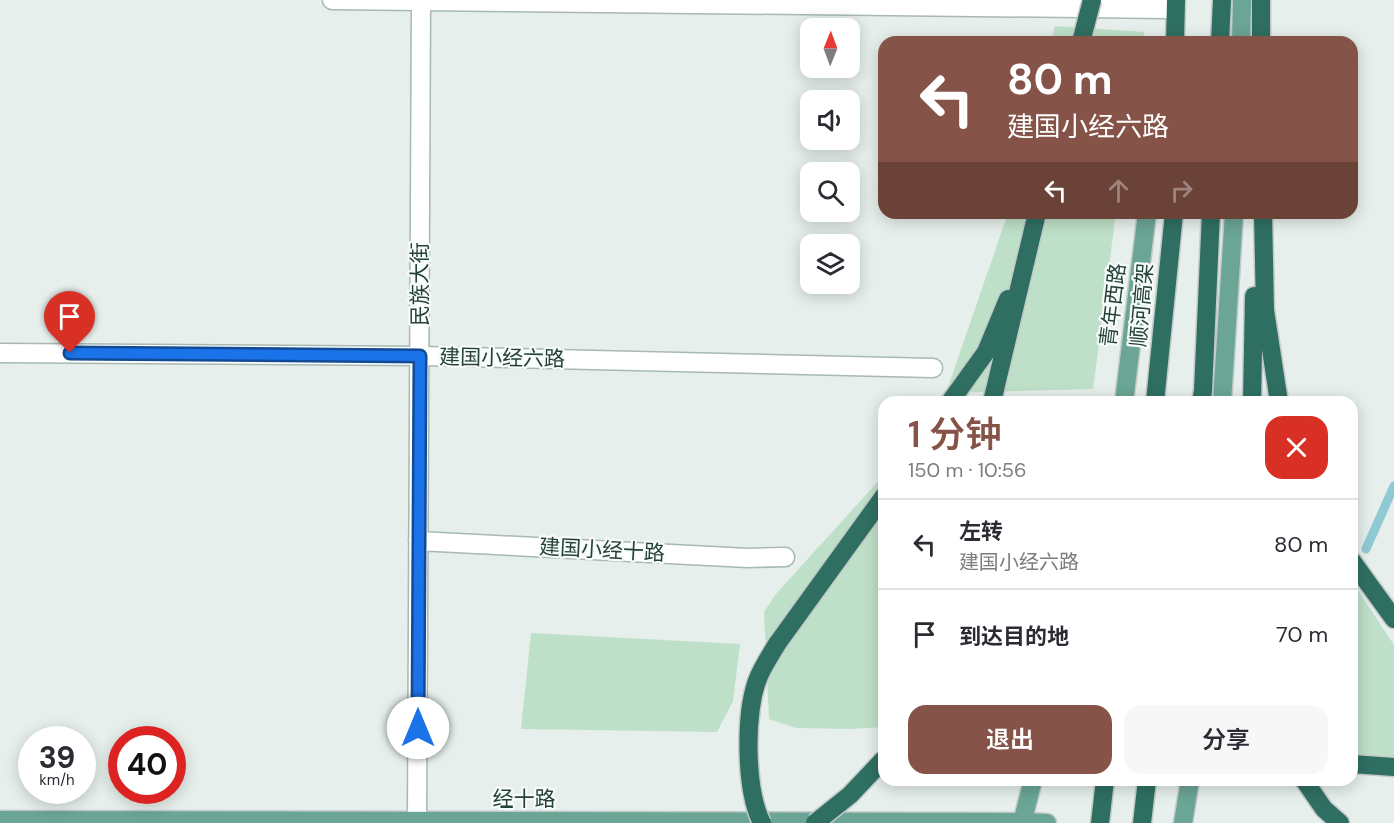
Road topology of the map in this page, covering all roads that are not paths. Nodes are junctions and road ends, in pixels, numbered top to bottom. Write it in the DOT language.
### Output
graph roads {
  1 [pos="332,0"];
  2 [pos="1092,0"];
  3 [pos="1222,0"];
  4 [pos="1242,0"];
  5 [pos="1261,0"];
  6 [pos="421,1"];
  7 [pos="1171,3"];
  8 [pos="1083,36"];
  9 [pos="1169,36"];
  10 [pos="1174,36"];
  11 [pos="1220,36"];
  12 [pos="1241,36"];
  13 [pos="1261,36"];
  14 [pos="1036,219"];
  15 [pos="1146,219"];
  16 [pos="1173,219"];
  17 [pos="1211,219"];
  18 [pos="1234,219"];
  19 [pos="1257,219"];
  20 [pos="1263,219"];
  21 [pos="1029,248"];
  22 [pos="0,353"];
  23 [pos="420,356"];
  24 [pos="933,368"];
  25 [pos="954,396"];
  26 [pos="993,396"];
  27 [pos="1125,396"];
  28 [pos="1156,396"];
  29 [pos="1202,396"];
  30 [pos="1222,396"];
  31 [pos="1252,396"];
  32 [pos="1277,396"];
  33 [pos="878,504"];
  34 [pos="418,541"];
  35 [pos="785,557"];
  36 [pos="1358,569"];
  37 [pos="1394,619"];
  38 [pos="1358,764"];
  39 [pos="878,765"];
  40 [pos="1394,767"];
  41 [pos="1031,786"];
  42 [pos="1104,786"];
  43 [pos="1146,786"];
  44 [pos="1189,786"];
  45 [pos="1308,786"];
  46 [pos="0,820"];
  47 [pos="417,821"];
  48 [pos="512,822"];
  49 [pos="1022,822"];
  50 [pos="762,823"];
  51 [pos="815,823"];
  52 [pos="1047,823"];
  53 [pos="1100,823"];
  54 [pos="1142,823"];
  55 [pos="1183,823"];
  56 [pos="1340,823"];
  1 -- 6 [label="street"];
  2 -- 8 [label="highway, bridge"];
  3 -- 11 [label="highway"];
  4 -- 12 [label="main road"];
  5 -- 13 [label="highway"];
  6 -- 7 [label="street"];
  6 -- 23 [label="street, 民族大街"];
  7 -- 9 [label="main road"];
  7 -- 10 [label="highway"];
  14 -- 21 [label="highway"];
  15 -- 27 [label="main road, 青年西路"];
  16 -- 28 [label="highway, 顺河高架"];
  17 -- 29 [label="highway"];
  18 -- 30 [label="main road"];
  19 -- 31 [label="highway"];
  20 -- 32 [label="highway"];
  21 -- 25 [label="highway"];
  21 -- 26 [label="highway"];
  22 -- 23 [label="street, 建国小经六路"];
  23 -- 24 [label="street, 建国小经六路"];
  23 -- 34 [label="street, 民族大街"];
  33 -- 50 [label="highway, bridge"];
  34 -- 35 [label="street, 建国小经十路"];
  34 -- 47 [label="street, 民族大街"];
  36 -- 37 [label="highway"];
  38 -- 40 [label="highway"];
  39 -- 51 [label="highway, bridge"];
  41 -- 49 [label="main road"];
  42 -- 53 [label="highway"];
  43 -- 54 [label="highway"];
  44 -- 55 [label="main road"];
  45 -- 56 [label="highway"];
  46 -- 47 [label="main road, 经十路"];
  47 -- 48 [label="main road, 经十路"];
  48 -- 49 [label="main road, 经十路"];
  49 -- 52 [label="main road, 经十路"];
}
